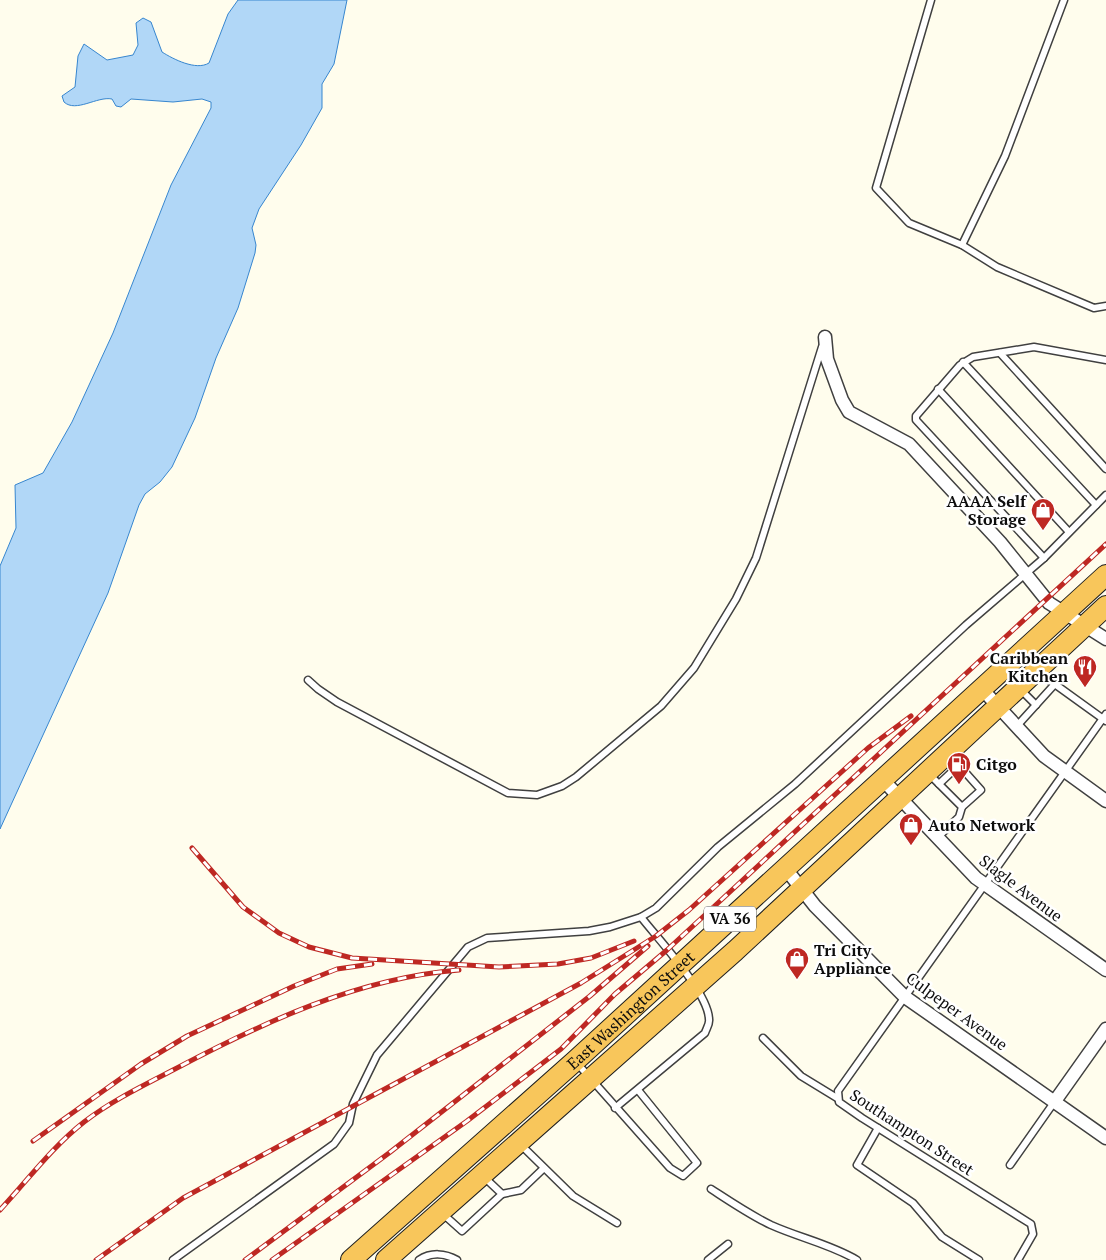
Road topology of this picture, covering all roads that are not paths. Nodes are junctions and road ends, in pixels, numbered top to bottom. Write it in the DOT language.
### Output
graph roads {
  1 [pos="931,0"];
  2 [pos="1064,0"];
  3 [pos="962,245"];
  4 [pos="1106,306"];
  5 [pos="825,338"];
  6 [pos="1000,353"];
  7 [pos="1106,360"];
  8 [pos="963,362"];
  9 [pos="938,389"];
  10 [pos="1106,469"];
  11 [pos="1106,495"];
  12 [pos="1096,505"];
  13 [pos="1069,532"];
  14 [pos="1044,558"];
  15 [pos="1025,574"];
  16 [pos="1106,575"];
  17 [pos="1106,606"];
  18 [pos="1064,613"];
  19 [pos="1085,625"];
  20 [pos="1106,639"];
  21 [pos="1036,671"];
  22 [pos="308,680"];
  23 [pos="1054,685"];
  24 [pos="1018,688"];
  25 [pos="982,689"];
  26 [pos="1036,704"];
  27 [pos="998,707"];
  28 [pos="1105,718"];
  29 [pos="1016,727"];
  30 [pos="954,759"];
  31 [pos="1064,772"];
  32 [pos="933,778"];
  33 [pos="883,780"];
  34 [pos="900,798"];
  35 [pos="1106,801"];
  36 [pos="962,807"];
  37 [pos="937,838"];
  38 [pos="786,869"];
  39 [pos="985,885"];
  40 [pos="801,890"];
  41 [pos="640,917"];
  42 [pos="679,965"];
  43 [pos="1106,970"];
  44 [pos="695,986"];
  45 [pos="906,997"];
  46 [pos="1106,1029"];
  47 [pos="763,1038"];
  48 [pos="575,1061"];
  49 [pos="590,1079"];
  50 [pos="638,1090"];
  51 [pos="837,1098"];
  52 [pos="1055,1102"];
  53 [pos="615,1108"];
  54 [pos="878,1128"];
  55 [pos="1106,1138"];
  56 [pos="518,1142"];
  57 [pos="1010,1165"];
  58 [pos="544,1168"];
  59 [pos="482,1175"];
  60 [pos="711,1189"];
  61 [pos="502,1194"];
  62 [pos="441,1211"];
  63 [pos="617,1223"];
  64 [pos="728,1244"];
  65 [pos="173,1260"];
  66 [pos="351,1260"];
  67 [pos="386,1260"];
  68 [pos="419,1260"];
  69 [pos="457,1260"];
  70 [pos="708,1260"];
  71 [pos="857,1260"];
  72 [pos="979,1260"];
  73 [pos="1018,1260"];
  1 -- 3 [label="lane"];
  2 -- 3 [label="lane"];
  3 -- 4 [label="lane"];
  5 -- 15 [label="street"];
  5 -- 22 [label="lane"];
  6 -- 7 [label="lane"];
  6 -- 8 [label="lane"];
  6 -- 10 [label="lane"];
  8 -- 9 [label="lane"];
  8 -- 12 [label="lane"];
  9 -- 13 [label="lane"];
  9 -- 14 [label="lane"];
  11 -- 12 [label="lane"];
  12 -- 13 [label="lane"];
  13 -- 14 [label="lane"];
  14 -- 15 [label="lane"];
  15 -- 18 [label="street"];
  15 -- 41 [label="lane"];
  16 -- 18 [label="highway, East Washington Street / VA 36"];
  17 -- 19 [label="highway, East Washington Street / VA 36"];
  18 -- 19 [label="street"];
  18 -- 25 [label="highway, East Washington Street / VA 36"];
  19 -- 20 [label="street"];
  19 -- 21 [label="highway, East Washington Street / VA 36"];
  21 -- 23 [label="lane"];
  21 -- 24 [label="highway, East Washington Street / VA 36"];
  23 -- 26 [label="lane"];
  23 -- 28 [label="lane"];
  24 -- 26 [label="lane"];
  24 -- 27 [label="highway, East Washington Street / VA 36"];
  25 -- 27 [label="street"];
  25 -- 33 [label="highway, East Washington Street / VA 36"];
  26 -- 29 [label="lane"];
  27 -- 29 [label="street"];
  27 -- 30 [label="highway, East Washington Street / VA 36"];
  28 -- 31 [label="lane, Southampton Street"];
  29 -- 31 [label="street"];
  30 -- 32 [label="highway, East Washington Street / VA 36"];
  30 -- 36 [label="lane"];
  31 -- 35 [label="street"];
  31 -- 39 [label="lane, Southampton Street"];
  32 -- 34 [label="highway, East Washington Street / VA 36"];
  32 -- 36 [label="lane"];
  33 -- 34 [label="street, Slagle Avenue"];
  33 -- 38 [label="highway, East Washington Street / VA 36"];
  34 -- 37 [label="street, Slagle Avenue"];
  34 -- 40 [label="highway, East Washington Street / VA 36"];
  36 -- 37 [label="lane"];
  37 -- 39 [label="street, Slagle Avenue"];
  38 -- 40 [label="street, Culpeper Avenue"];
  38 -- 42 [label="highway, East Washington Street / VA 36"];
  39 -- 43 [label="street, Slagle Avenue"];
  39 -- 45 [label="lane, Southampton Street"];
  40 -- 44 [label="highway, East Washington Street / VA 36"];
  40 -- 45 [label="street, Culpeper Avenue"];
  41 -- 42 [label="lane"];
  41 -- 65 [label="lane"];
  42 -- 44 [label="lane"];
  42 -- 48 [label="highway, East Washington Street / VA 36"];
  44 -- 49 [label="highway, East Washington Street / VA 36"];
  44 -- 50 [label="lane"];
  45 -- 51 [label="lane, Southampton Street"];
  45 -- 52 [label="street, Culpeper Avenue"];
  46 -- 52 [label="street"];
  47 -- 51 [label="lane"];
  48 -- 49 [label="lane"];
  48 -- 66 [label="highway, East Washington Street / VA 36"];
  49 -- 53 [label="lane"];
  49 -- 56 [label="highway, East Washington Street / VA 36"];
  50 -- 53 [label="lane"];
  50 -- 53 [label="lane"];
  51 -- 54 [label="lane, Southampton Street"];
  52 -- 55 [label="street, Culpeper Avenue"];
  52 -- 57 [label="lane"];
  54 -- 72 [label="lane"];
  54 -- 73 [label="lane, Southampton Street"];
  56 -- 58 [label="lane"];
  56 -- 59 [label="highway, East Washington Street / VA 36"];
  58 -- 61 [label="lane"];
  58 -- 63 [label="lane"];
  59 -- 61 [label="lane"];
  59 -- 62 [label="highway, East Washington Street / VA 36"];
  60 -- 71 [label="lane"];
  61 -- 62 [label="lane"];
  62 -- 67 [label="highway, East Washington Street / VA 36"];
  64 -- 70 [label="lane"];
  68 -- 69 [label="lane"];
}
